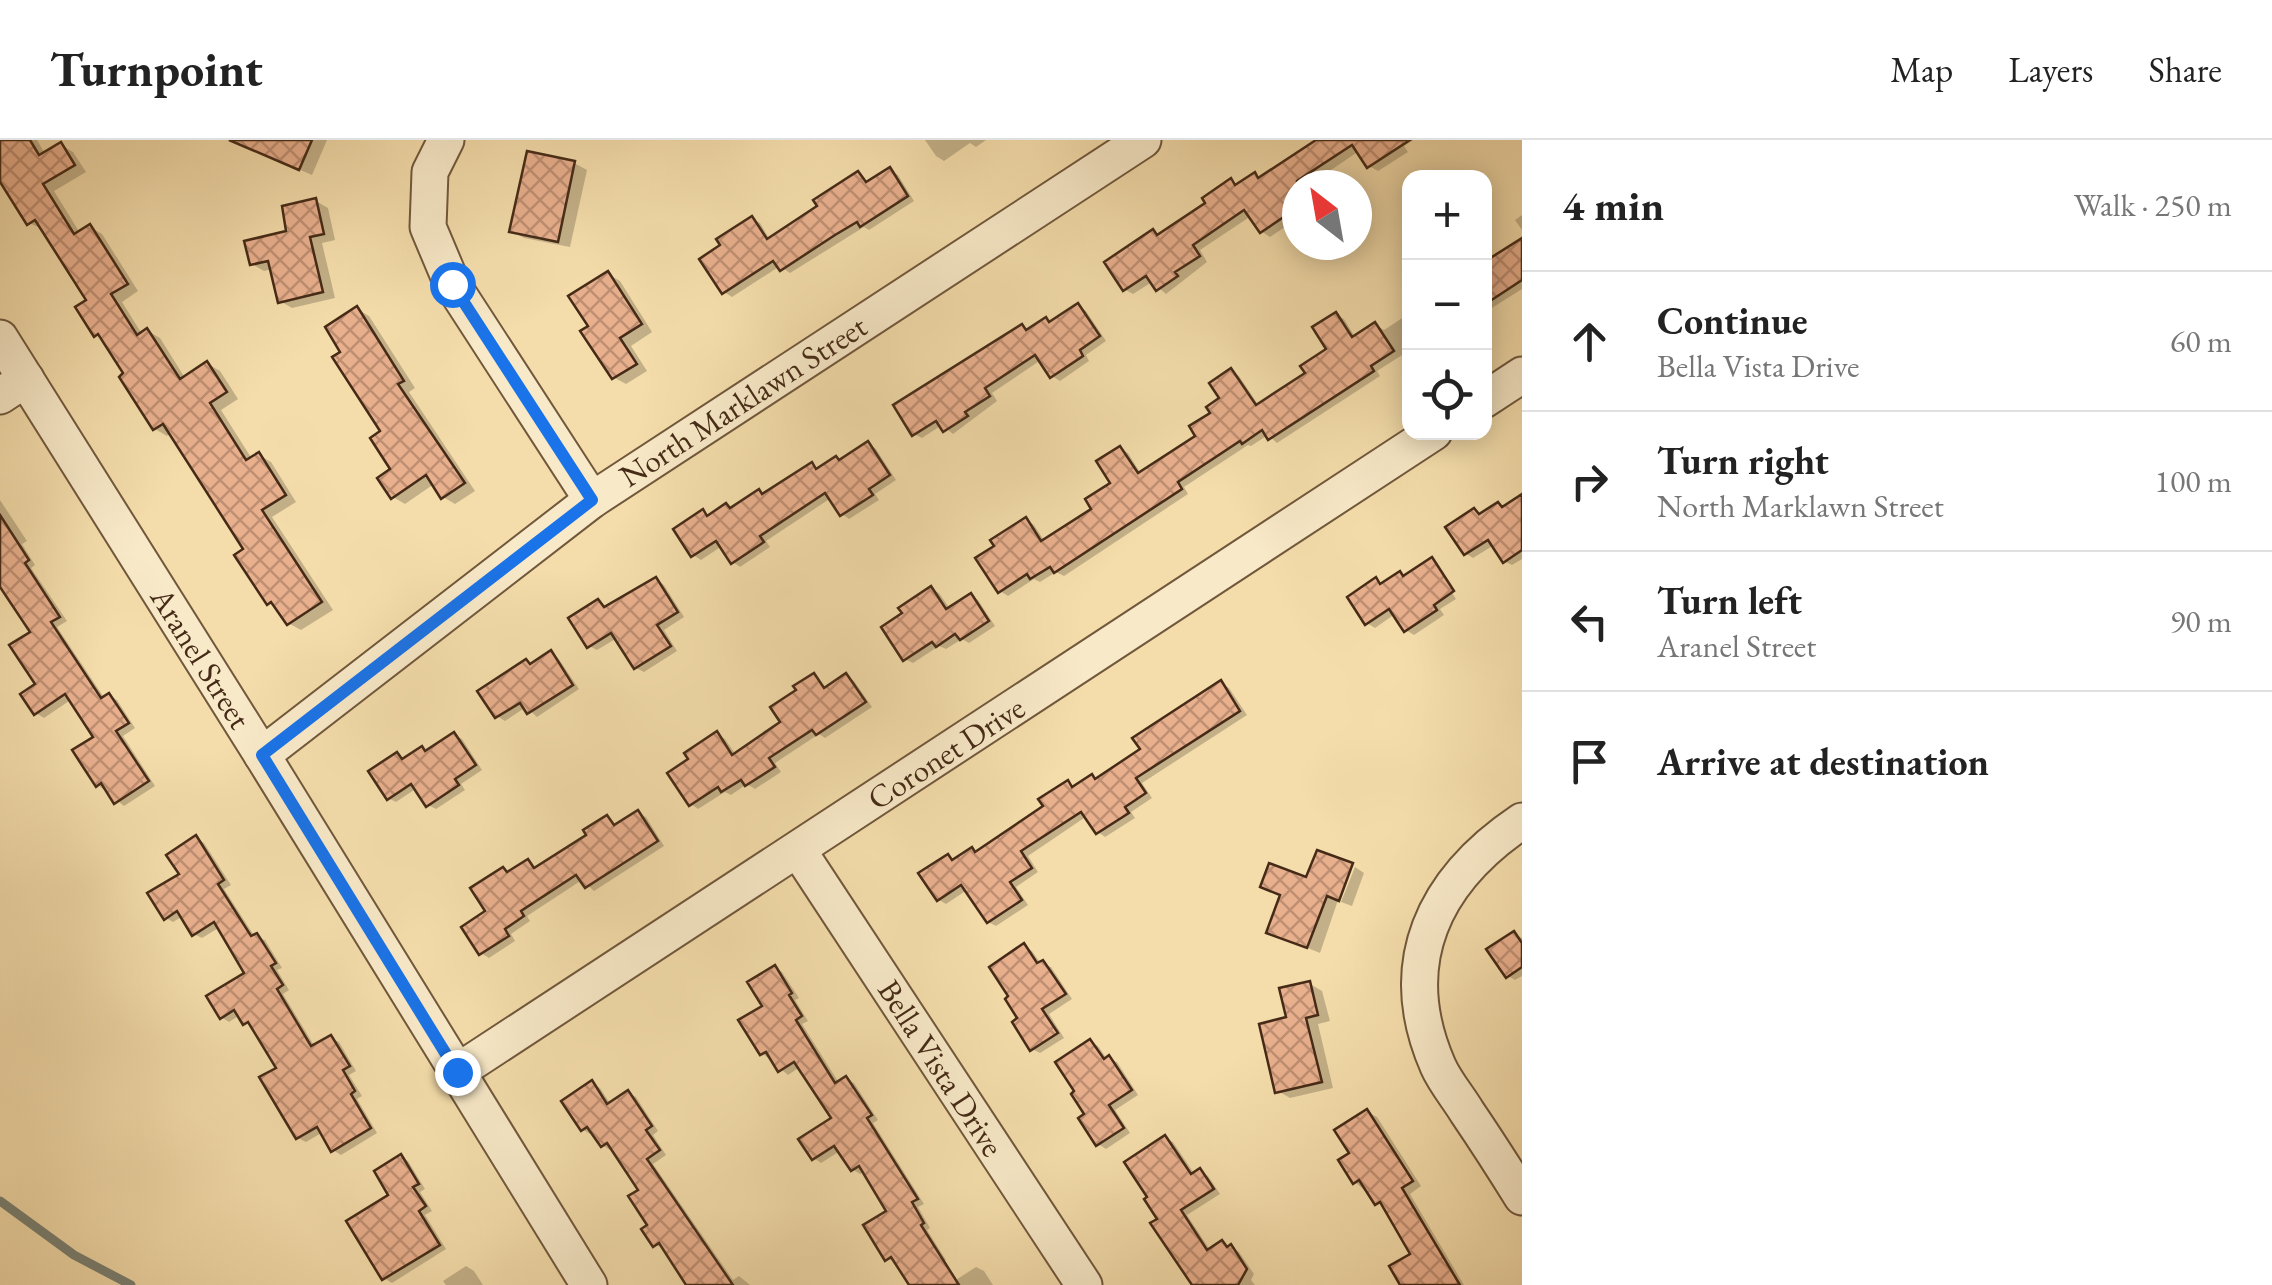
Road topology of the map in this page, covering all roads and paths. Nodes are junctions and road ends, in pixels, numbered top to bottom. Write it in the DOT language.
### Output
graph roads {
  1 [pos="446,140"];
  2 [pos="1143,140"];
  3 [pos="0,338"];
  4 [pos="1522,375"];
  5 [pos="13,387"];
  6 [pos="1492,395"];
  7 [pos="1422,440"];
  8 [pos="592,500"];
  9 [pos="262,755"];
  10 [pos="1522,820"];
  11 [pos="798,850"];
  12 [pos="457,1072"];
  13 [pos="1522,1197"];
  14 [pos="589,1285"];
  15 [pos="1084,1285"];
  1 -- 8 [label="street"];
  2 -- 8 [label="street, North Marklawn Street"];
  3 -- 5 [label="street, Aranel Street"];
  4 -- 6 [label="street"];
  5 -- 9 [label="street, Aranel Street"];
  7 -- 11 [label="street, Coronet Drive"];
  8 -- 9 [label="street, North Marklawn Street"];
  9 -- 12 [label="street, Aranel Street"];
  10 -- 13 [label="street"];
  11 -- 12 [label="street, Coronet Drive"];
  11 -- 15 [label="street, Bella Vista Drive"];
  12 -- 14 [label="street, Aranel Street"];
}
